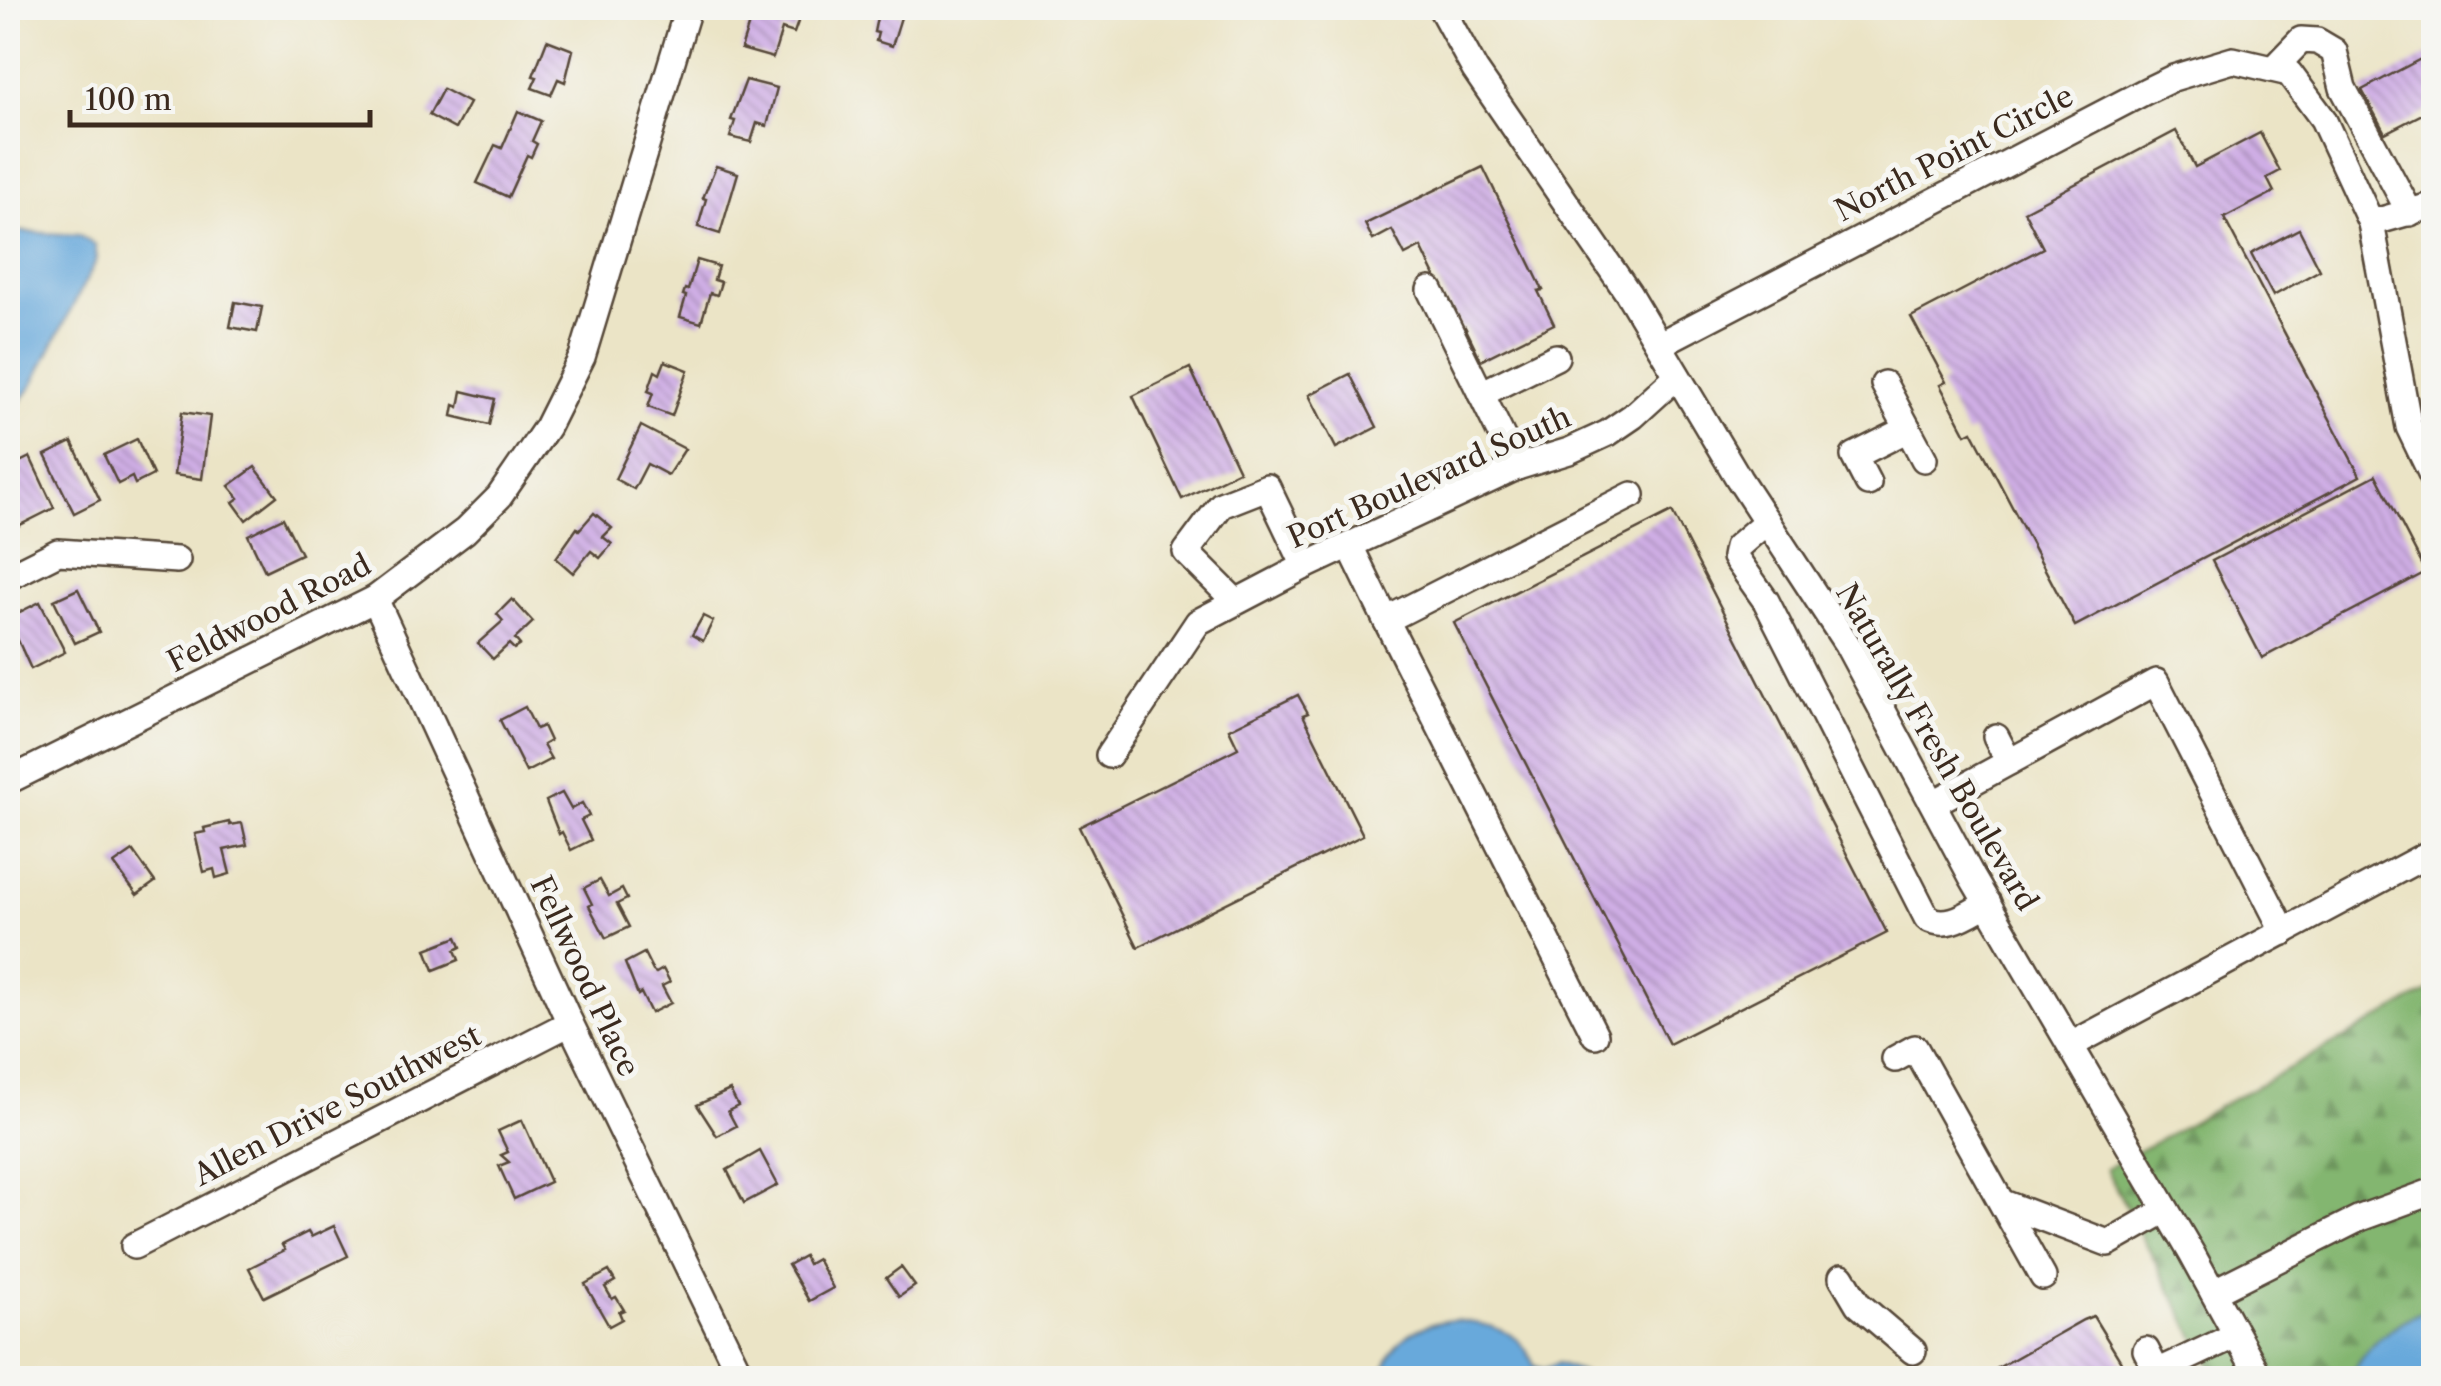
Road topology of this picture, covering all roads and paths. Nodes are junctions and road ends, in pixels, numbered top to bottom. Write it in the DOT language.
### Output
graph roads {
  1 [pos="688,8"];
  2 [pos="1441,8"];
  3 [pos="2281,71"];
  4 [pos="2422,209"];
  5 [pos="2371,224"];
  6 [pos="1430,290"];
  7 [pos="1660,344"];
  8 [pos="1556,358"];
  9 [pos="1677,376"];
  10 [pos="1884,384"];
  11 [pos="1482,394"];
  12 [pos="1908,429"];
  13 [pos="1924,459"];
  14 [pos="1517,467"];
  15 [pos="2434,479"];
  16 [pos="1868,483"];
  17 [pos="1632,495"];
  18 [pos="1767,522"];
  19 [pos="1350,546"];
  20 [pos="177,560"];
  21 [pos="1305,566"];
  22 [pos="8,577"];
  23 [pos="375,599"];
  24 [pos="1235,601"];
  25 [pos="1386,620"];
  26 [pos="1996,737"];
  27 [pos="1109,755"];
  28 [pos="2009,762"];
  29 [pos="8,781"];
  30 [pos="1934,803"];
  31 [pos="2434,851"];
  32 [pos="1988,904"];
  33 [pos="2284,932"];
  34 [pos="570,1023"];
  35 [pos="1595,1035"];
  36 [pos="2071,1044"];
  37 [pos="1896,1059"];
  38 [pos="2434,1191"];
  39 [pos="2003,1203"];
  40 [pos="2166,1210"];
  41 [pos="134,1246"];
  42 [pos="1842,1276"];
  43 [pos="2043,1277"];
  44 [pos="2213,1292"];
  45 [pos="2236,1335"];
  46 [pos="2146,1350"];
  47 [pos="1913,1351"];
  48 [pos="742,1378"];
  49 [pos="2260,1378"];
  1 -- 23 [label="street, Feldwood Road"];
  2 -- 7 [label="street, Naturally Fresh Boulevard"];
  3 -- 4 [label="street"];
  3 -- 5 [label="street"];
  3 -- 7 [label="street, North Point Circle"];
  4 -- 5 [label="street"];
  5 -- 15 [label="street"];
  6 -- 11 [label="street"];
  7 -- 9 [label="street, Naturally Fresh Boulevard"];
  8 -- 11 [label="street"];
  9 -- 14 [label="street, Port Boulevard South"];
  9 -- 18 [label="street, Naturally Fresh Boulevard"];
  10 -- 12 [label="street"];
  11 -- 14 [label="street"];
  12 -- 13 [label="street"];
  12 -- 16 [label="street"];
  14 -- 19 [label="street, Port Boulevard South"];
  17 -- 25 [label="street"];
  18 -- 30 [label="street, Naturally Fresh Boulevard"];
  18 -- 32 [label="street"];
  19 -- 21 [label="street, Port Boulevard South"];
  19 -- 25 [label="street"];
  20 -- 22 [label="street"];
  21 -- 24 [label="street, Port Boulevard South"];
  21 -- 24 [label="street"];
  23 -- 29 [label="street, Feldwood Road"];
  23 -- 34 [label="street, Fellwood Place"];
  24 -- 27 [label="street, Port Boulevard South"];
  25 -- 35 [label="street"];
  26 -- 28 [label="street"];
  28 -- 30 [label="street"];
  28 -- 33 [label="street"];
  30 -- 32 [label="street, Naturally Fresh Boulevard"];
  31 -- 33 [label="street"];
  32 -- 36 [label="street, Naturally Fresh Boulevard"];
  33 -- 36 [label="street"];
  34 -- 41 [label="street, Allen Drive Southwest"];
  34 -- 48 [label="street, Fellwood Place"];
  36 -- 40 [label="street, Naturally Fresh Boulevard"];
  37 -- 39 [label="street"];
  38 -- 44 [label="street"];
  39 -- 40 [label="street"];
  39 -- 43 [label="street"];
  40 -- 44 [label="street, Naturally Fresh Boulevard"];
  42 -- 47 [label="street"];
  44 -- 45 [label="street, Naturally Fresh Boulevard"];
  45 -- 46 [label="street"];
  45 -- 49 [label="street, Naturally Fresh Boulevard"];
}
